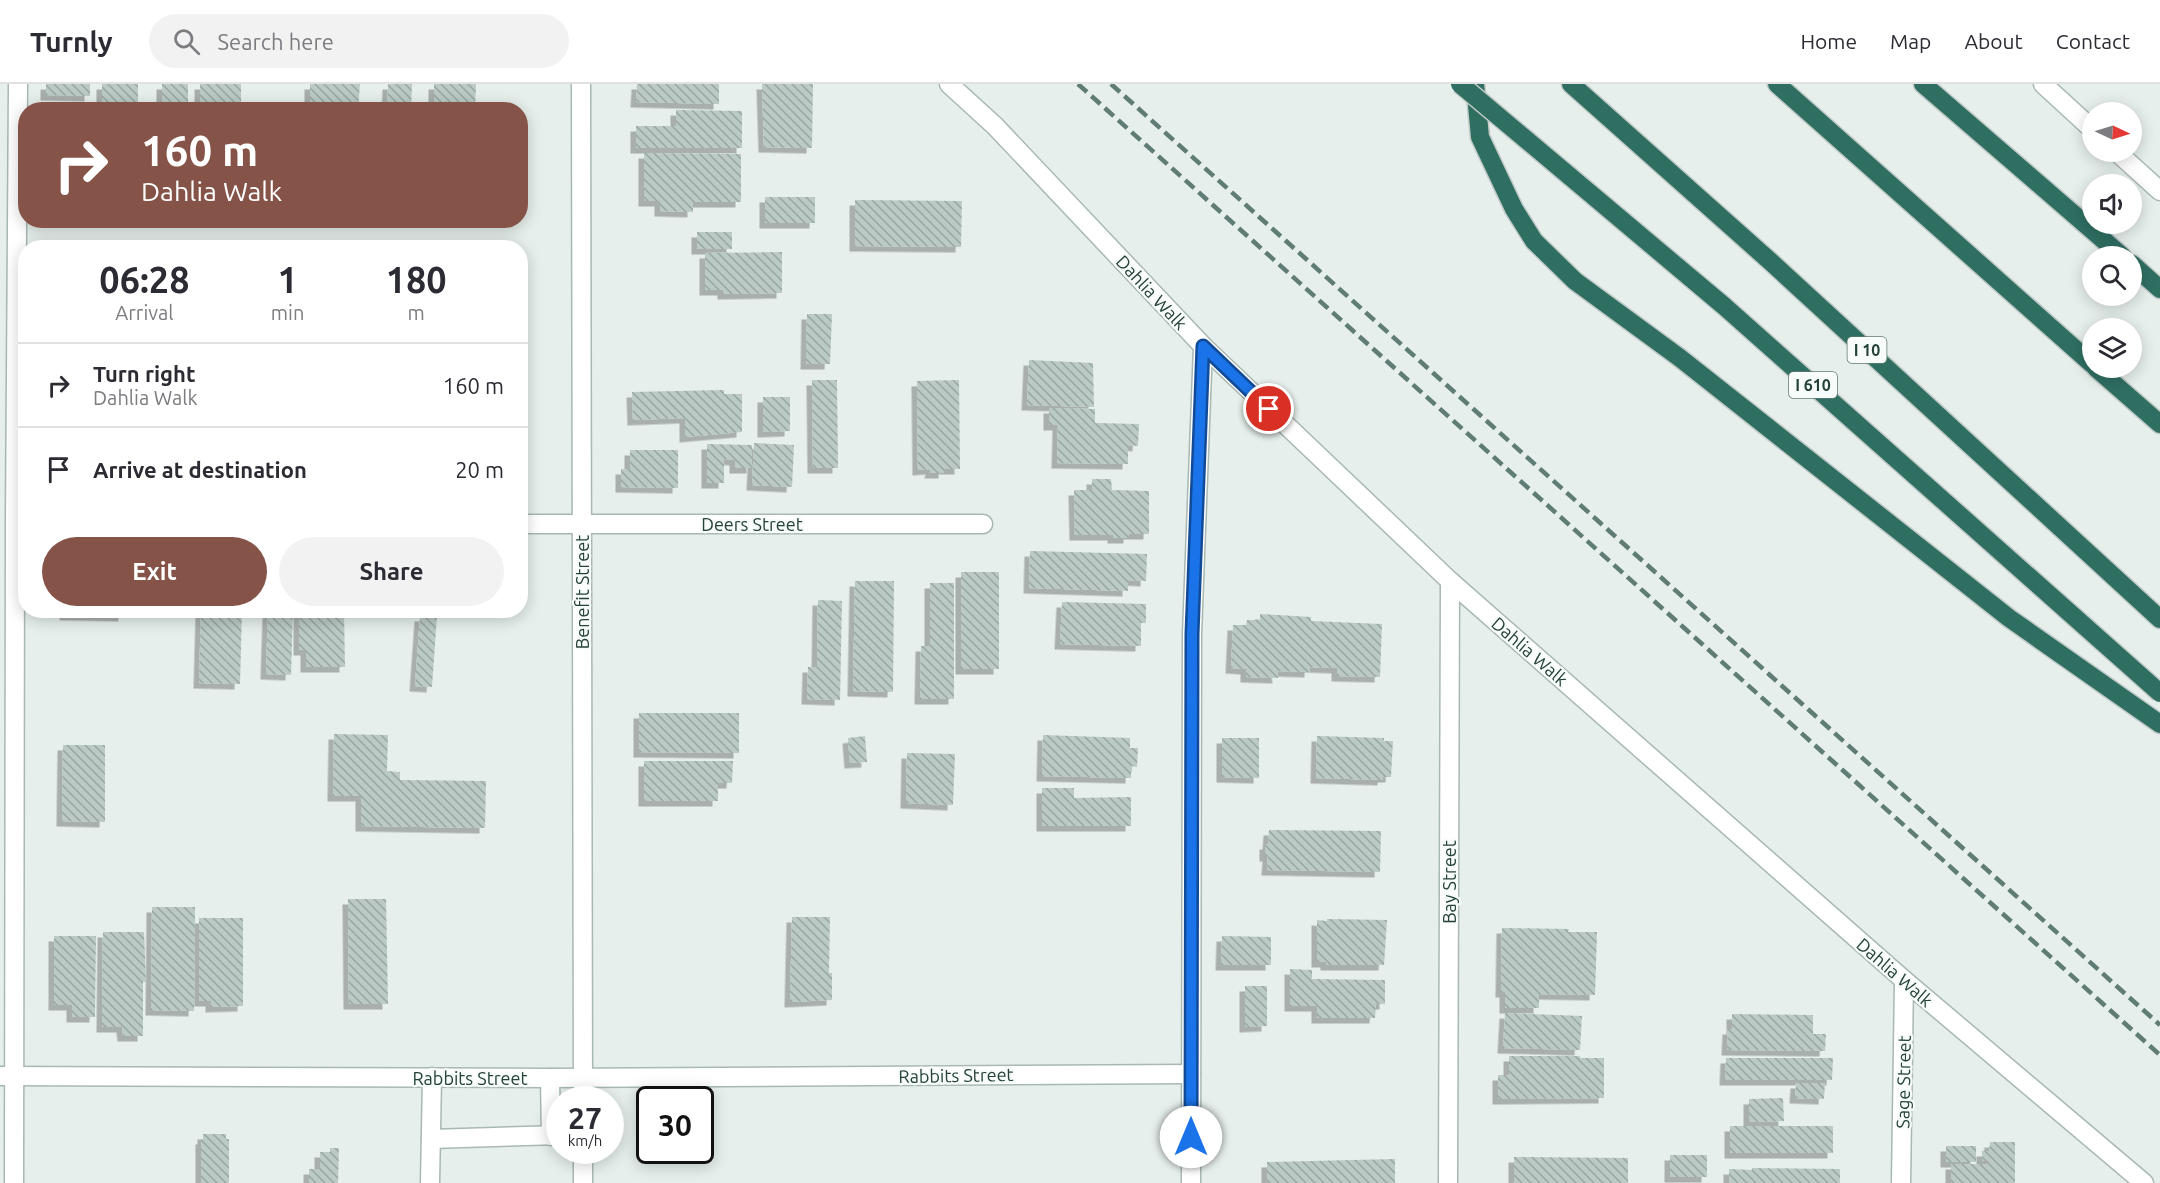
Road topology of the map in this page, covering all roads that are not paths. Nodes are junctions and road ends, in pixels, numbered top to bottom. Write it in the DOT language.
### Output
graph roads {
  1 [pos="18,84"];
  2 [pos="581,84"];
  3 [pos="949,84"];
  4 [pos="1460,84"];
  5 [pos="1475,84"];
  6 [pos="1571,84"];
  7 [pos="1777,84"];
  8 [pos="1923,84"];
  9 [pos="2043,84"];
  10 [pos="2082,120"];
  11 [pos="2128,162"];
  12 [pos="2160,191"];
  13 [pos="2110,246"];
  14 [pos="2142,273"];
  15 [pos="2160,289"];
  16 [pos="1203,346"];
  17 [pos="2082,355"];
  18 [pos="2107,378"];
  19 [pos="2160,424"];
  20 [pos="13,521"];
  21 [pos="528,524"];
  22 [pos="582,524"];
  23 [pos="982,524"];
  24 [pos="1450,581"];
  25 [pos="2160,619"];
  26 [pos="2160,693"];
  27 [pos="2160,724"];
  28 [pos="1904,980"];
  29 [pos="1191,1074"];
  30 [pos="7,1076"];
  31 [pos="432,1077"];
  32 [pos="550,1078"];
  33 [pos="583,1078"];
  34 [pos="551,1086"];
  35 [pos="583,1086"];
  36 [pos="546,1135"];
  37 [pos="431,1139"];
  38 [pos="583,1164"];
  39 [pos="14,1183"];
  40 [pos="430,1183"];
  41 [pos="584,1183"];
  42 [pos="1191,1183"];
  43 [pos="1448,1183"];
  44 [pos="1902,1183"];
  45 [pos="2145,1183"];
  1 -- 20 [label="street"];
  2 -- 22 [label="street, Benefit Street"];
  3 -- 16 [label="street, Dahlia Walk"];
  4 -- 26 [label="highway, I 610, bridge"];
  5 -- 27 [label="highway"];
  6 -- 25 [label="highway, I 10"];
  7 -- 17 [label="highway"];
  8 -- 13 [label="highway"];
  9 -- 10 [label="street"];
  11 -- 12 [label="street"];
  14 -- 15 [label="highway"];
  16 -- 24 [label="street, Dahlia Walk"];
  16 -- 29 [label="street"];
  18 -- 19 [label="highway"];
  20 -- 30 [label="street"];
  21 -- 22 [label="street, Deers Street"];
  22 -- 23 [label="street, Deers Street"];
  22 -- 33 [label="street, Benefit Street"];
  24 -- 28 [label="street, Dahlia Walk"];
  24 -- 43 [label="street, Bay Street"];
  28 -- 44 [label="street, Sage Street"];
  28 -- 45 [label="street, Dahlia Walk"];
  29 -- 33 [label="street, Rabbits Street"];
  29 -- 42 [label="street"];
  30 -- 31 [label="street, Rabbits Street"];
  30 -- 39 [label="street"];
  31 -- 32 [label="street, Rabbits Street"];
  31 -- 37 [label="street"];
  32 -- 33 [label="street, Rabbits Street"];
  32 -- 34 [label="street"];
  33 -- 35 [label="street, Benefit Street"];
  36 -- 37 [label="street"];
  37 -- 40 [label="street"];
  38 -- 41 [label="street"];
}
